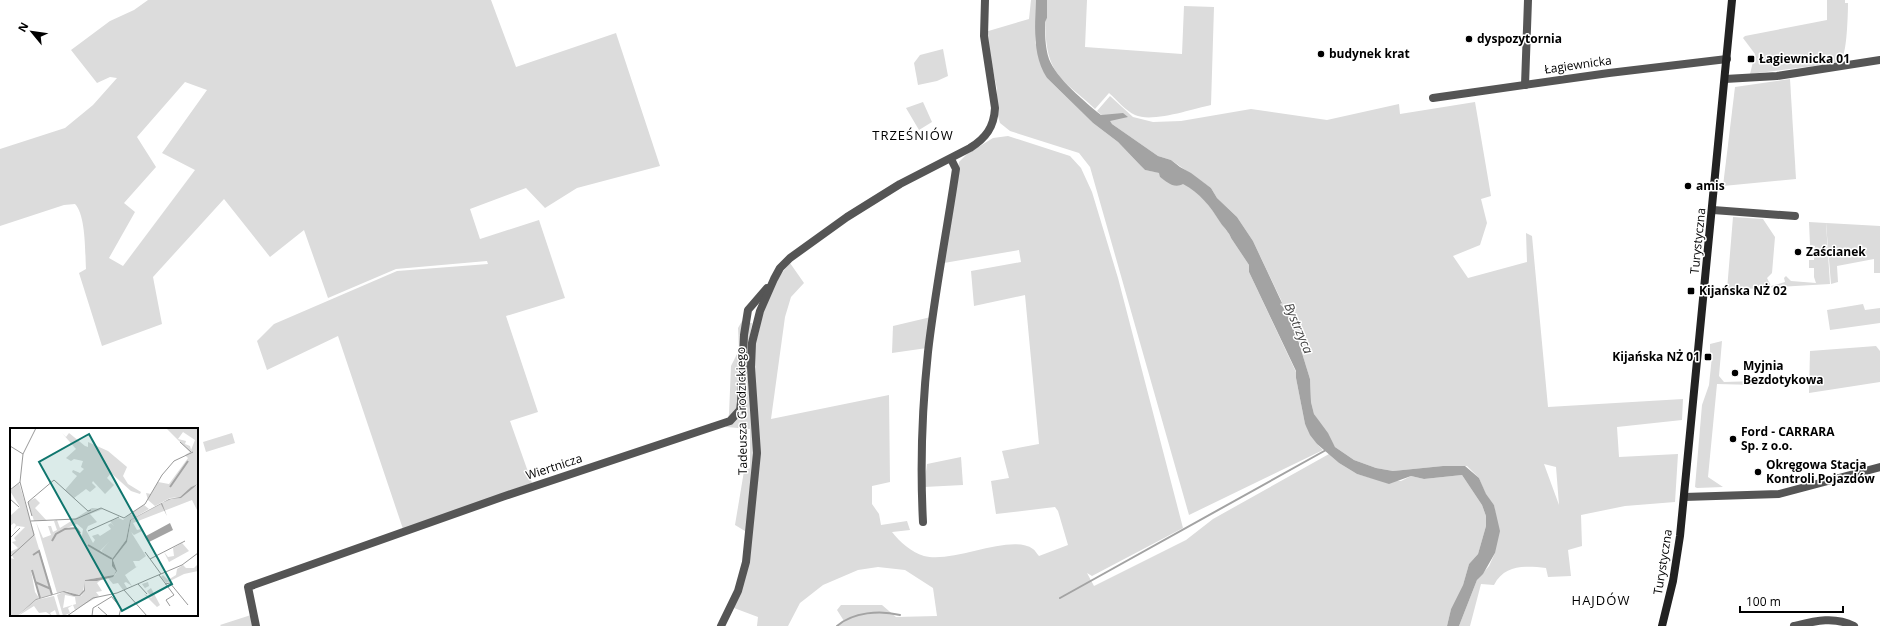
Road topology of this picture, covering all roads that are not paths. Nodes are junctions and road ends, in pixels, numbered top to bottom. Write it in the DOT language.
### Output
graph roads {
  1 [pos="985,0"];
  2 [pos="1528,0"];
  3 [pos="1732,0"];
  4 [pos="1727,59"];
  5 [pos="1880,60"];
  6 [pos="1725,79"];
  7 [pos="1525,85"];
  8 [pos="1433,98"];
  9 [pos="951,159"];
  10 [pos="1713,210"];
  11 [pos="1795,216"];
  12 [pos="770,288"];
  13 [pos="1880,468"];
  14 [pos="1684,497"];
  15 [pos="923,522"];
  16 [pos="256,626"];
  17 [pos="721,626"];
  18 [pos="1662,626"];
  19 [pos="1794,626"];
  20 [pos="1854,626"];
  1 -- 9 [label="street, Tadeusza Grodzickiego"];
  2 -- 7 [label="street"];
  3 -- 4 [label="main road, Turystyczna"];
  4 -- 6 [label="main road, Turystyczna"];
  4 -- 7 [label="street, Łagiewnicka"];
  5 -- 6 [label="street"];
  6 -- 10 [label="main road, Turystyczna"];
  7 -- 8 [label="street, Łagiewnicka"];
  9 -- 12 [label="street, Tadeusza Grodzickiego"];
  9 -- 15 [label="street"];
  10 -- 11 [label="street"];
  10 -- 14 [label="main road, Turystyczna"];
  12 -- 16 [label="street, Wiertnicza"];
  12 -- 17 [label="street, Tadeusza Grodzickiego"];
  13 -- 14 [label="street"];
  14 -- 18 [label="main road, Turystyczna"];
  19 -- 20 [label="street"];
}
